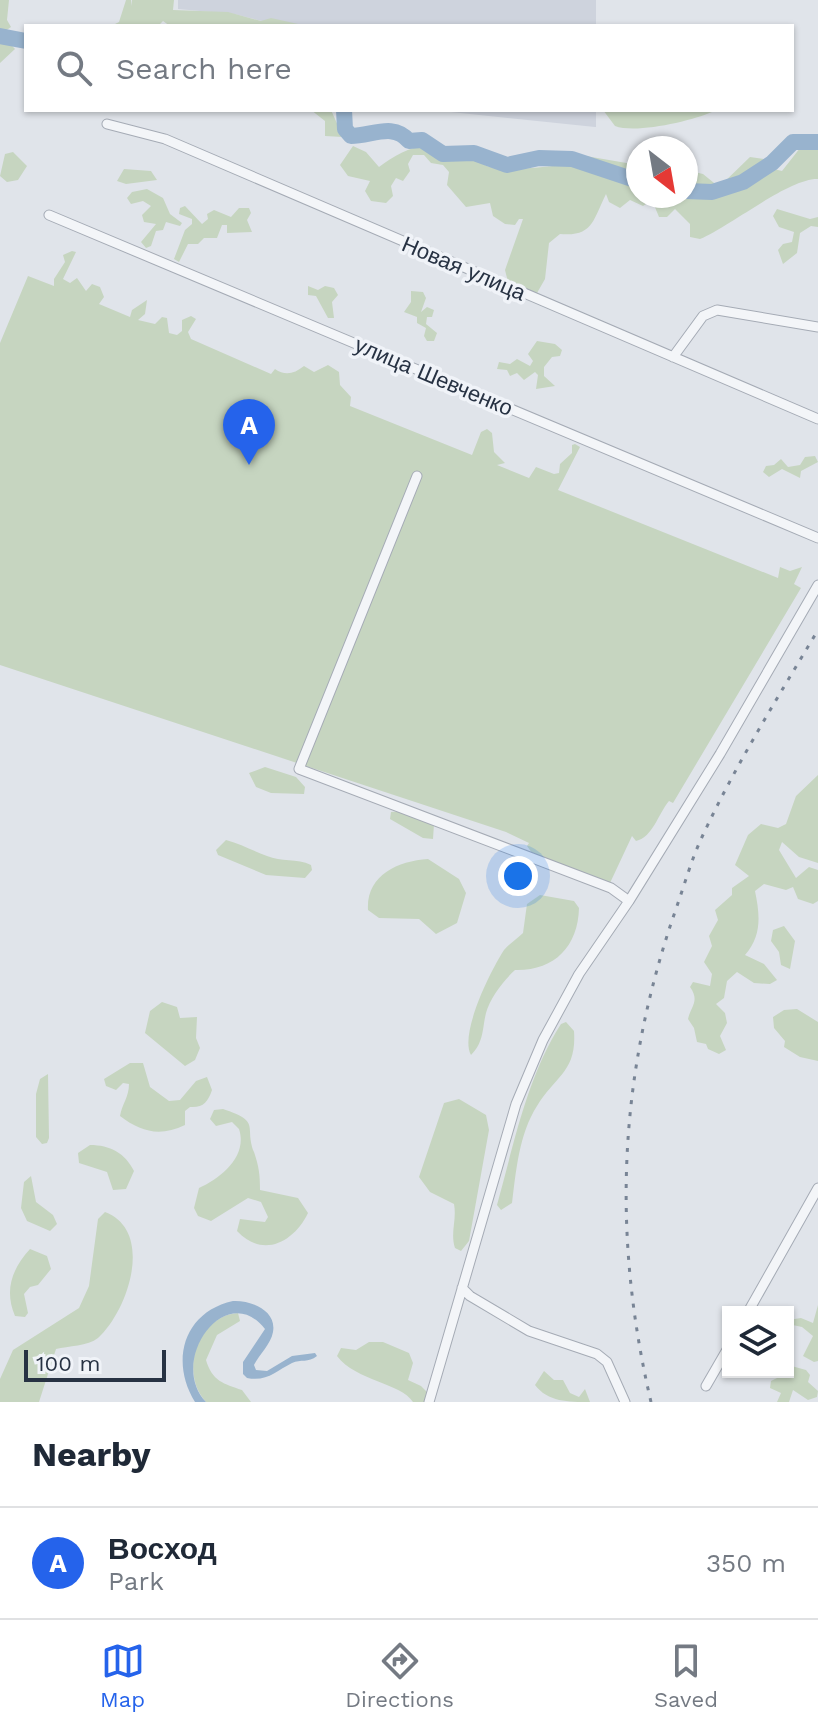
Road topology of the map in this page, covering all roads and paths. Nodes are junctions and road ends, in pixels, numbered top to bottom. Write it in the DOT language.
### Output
graph roads {
  1 [pos="107,124"];
  2 [pos="49,215"];
  3 [pos="818,327"];
  4 [pos="673,357"];
  5 [pos="818,419"];
  6 [pos="417,476"];
  7 [pos="818,538"];
  8 [pos="818,585"];
  9 [pos="629,901"];
  10 [pos="818,1188"];
  11 [pos="462,1288"];
  12 [pos="751,1306"];
  13 [pos="722,1358"];
  14 [pos="706,1386"];
  15 [pos="429,1402"];
  16 [pos="625,1402"];
  1 -- 4 [label="street, Новая улица"];
  2 -- 7 [label="street, улица Шевченко"];
  3 -- 4 [label="street"];
  4 -- 5 [label="street, Новая улица"];
  6 -- 9 [label="street"];
  8 -- 9 [label="street"];
  9 -- 11 [label="street"];
  10 -- 12 [label="street"];
  11 -- 15 [label="street"];
  11 -- 16 [label="street"];
  13 -- 14 [label="street"];
}
